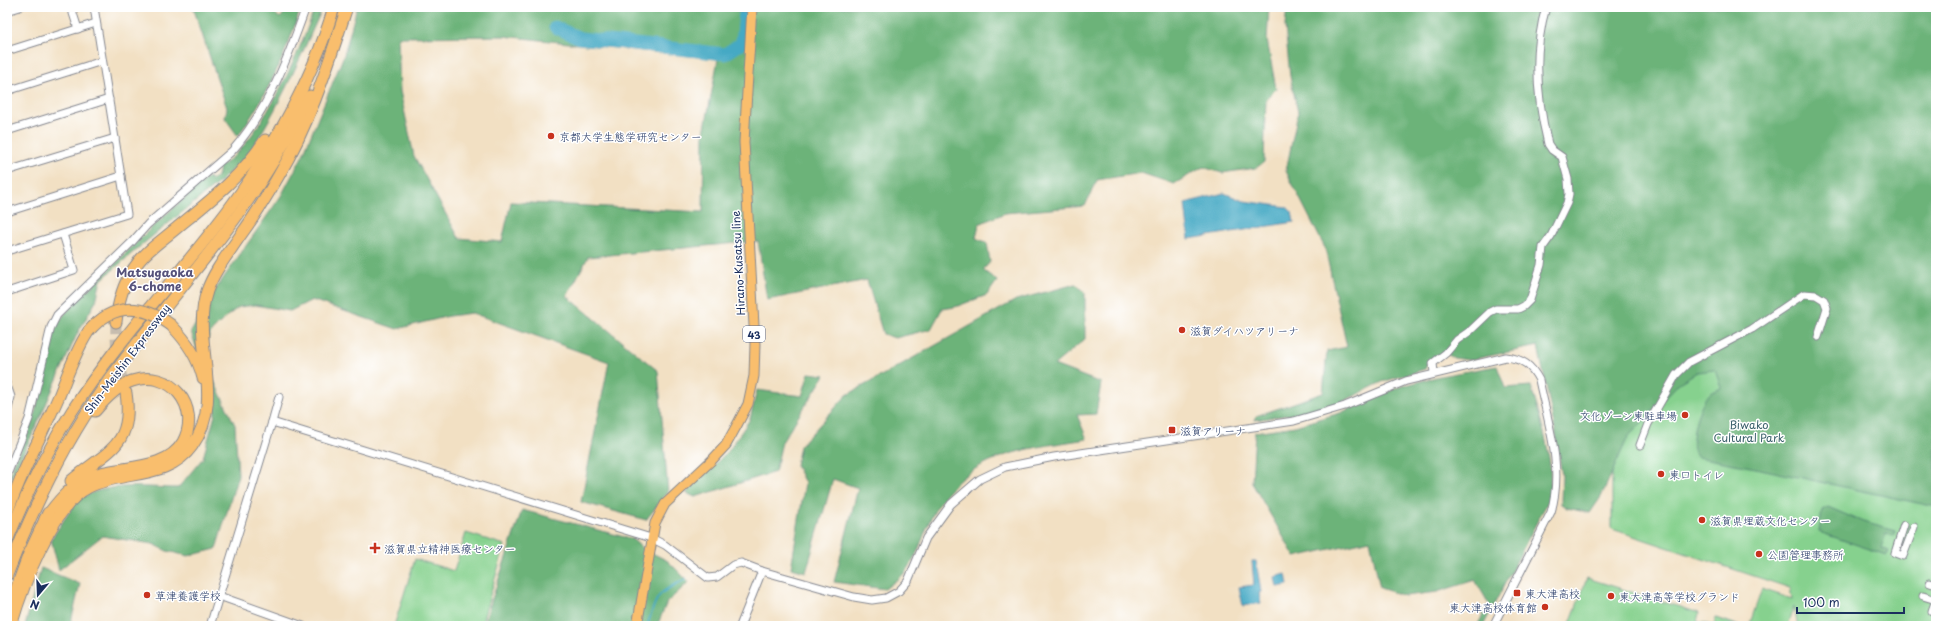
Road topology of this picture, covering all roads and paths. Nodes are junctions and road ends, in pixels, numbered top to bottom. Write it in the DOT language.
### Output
graph roads {
  1 [pos="20,7"];
  2 [pos="70,7"];
  3 [pos="94,7"];
  4 [pos="306,7"];
  5 [pos="332,7"];
  6 [pos="346,7"];
  7 [pos="739,7"];
  8 [pos="1546,7"];
  9 [pos="752,8"];
  10 [pos="7,11"];
  11 [pos="96,23"];
  12 [pos="78,29"];
  13 [pos="7,51"];
  14 [pos="102,61"];
  15 [pos="7,91"];
  16 [pos="109,99"];
  17 [pos="7,131"];
  18 [pos="115,138"];
  19 [pos="7,171"];
  20 [pos="121,176"];
  21 [pos="7,212"];
  22 [pos="63,234"];
  23 [pos="7,252"];
  24 [pos="7,292"];
  25 [pos="116,322"];
  26 [pos="1818,337"];
  27 [pos="1434,373"];
  28 [pos="7,385"];
  29 [pos="126,393"];
  30 [pos="279,397"];
  31 [pos="207,404"];
  32 [pos="7,412"];
  33 [pos="272,422"];
  34 [pos="1640,445"];
  35 [pos="62,454"];
  36 [pos="7,474"];
  37 [pos="7,513"];
  38 [pos="45,519"];
  39 [pos="1904,525"];
  40 [pos="1914,527"];
  41 [pos="651,538"];
  42 [pos="7,541"];
  43 [pos="762,571"];
  44 [pos="7,575"];
  45 [pos="219,596"];
  46 [pos="1923,596"];
  47 [pos="1936,600"];
  48 [pos="1932,611"];
  49 [pos="7,614"];
  50 [pos="11,626"];
  51 [pos="210,626"];
  52 [pos="303,626"];
  53 [pos="636,626"];
  54 [pos="740,626"];
  55 [pos="1493,626"];
  1 -- 10 [label="street"];
  2 -- 12 [label="street"];
  3 -- 11 [label="street"];
  4 -- 36 [label="street"];
  5 -- 25 [label="highway"];
  5 -- 42 [label="highway, Shin-Meishin Expressway"];
  6 -- 31 [label="highway"];
  6 -- 35 [label="highway, Shin-Meishin Expressway"];
  7 -- 9 [label="street"];
  8 -- 27 [label="street"];
  9 -- 41 [label="main road, Hirano-Kusatsu line / 43"];
  11 -- 12 [label="street"];
  11 -- 14 [label="street"];
  12 -- 13 [label="street"];
  14 -- 15 [label="street"];
  14 -- 16 [label="street"];
  16 -- 17 [label="street"];
  16 -- 18 [label="street"];
  18 -- 19 [label="street"];
  18 -- 20 [label="street"];
  20 -- 21 [label="street"];
  20 -- 22 [label="street"];
  22 -- 23 [label="street"];
  22 -- 24 [label="street"];
  26 -- 34 [label="street"];
  27 -- 43 [label="street"];
  27 -- 55 [label="street"];
  28 -- 32 [label="street"];
  29 -- 38 [label="highway"];
  30 -- 33 [label="street"];
  31 -- 37 [label="highway, bridge"];
  31 -- 50 [label="highway"];
  33 -- 41 [label="street"];
  33 -- 45 [label="street"];
  35 -- 38 [label="highway"];
  35 -- 44 [label="highway, Shin-Meishin Expressway"];
  38 -- 49 [label="highway"];
  39 -- 40 [label="street"];
  41 -- 43 [label="street"];
  41 -- 53 [label="main road, Hirano-Kusatsu line / 43"];
  43 -- 54 [label="street"];
  45 -- 51 [label="street"];
  45 -- 52 [label="street"];
  46 -- 47 [label="street"];
  47 -- 48 [label="street"];
}
